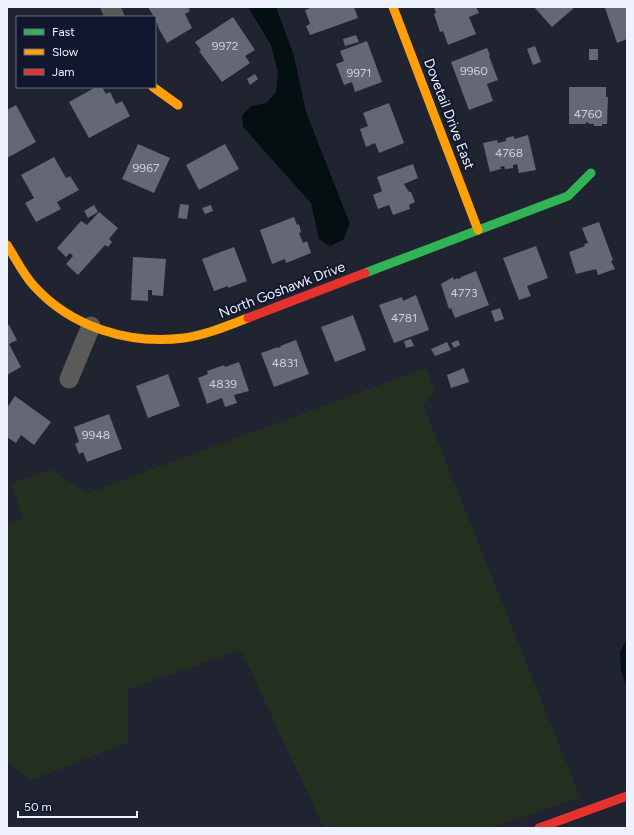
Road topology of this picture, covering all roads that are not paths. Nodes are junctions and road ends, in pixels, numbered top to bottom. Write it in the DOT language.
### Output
graph roads {
  1 [pos="110,7"];
  2 [pos="393,7"];
  3 [pos="114,16"];
  4 [pos="154,88"];
  5 [pos="178,105"];
  6 [pos="591,173"];
  7 [pos="478,230"];
  8 [pos="7,245"];
  9 [pos="91,326"];
  10 [pos="69,379"];
  11 [pos="627,796"];
  12 [pos="539,828"];
  1 -- 3 [label="street"];
  2 -- 7 [label="street, Dovetail Drive East"];
  4 -- 5 [label="street"];
  6 -- 7 [label="street, North Goshawk Drive"];
  7 -- 9 [label="street, North Goshawk Drive"];
  8 -- 9 [label="street, North Goshawk Drive"];
  9 -- 10 [label="street"];
  11 -- 12 [label="street"];
}
